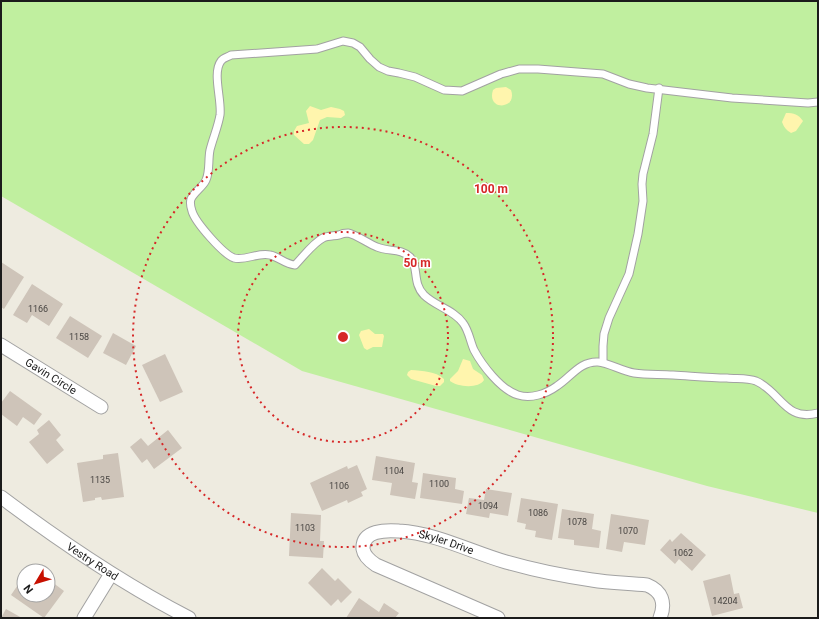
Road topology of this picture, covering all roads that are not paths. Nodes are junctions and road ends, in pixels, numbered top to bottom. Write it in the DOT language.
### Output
graph roads {
  1 [pos="659,88"];
  2 [pos="818,102"];
  3 [pos="1,345"];
  4 [pos="603,362"];
  5 [pos="101,407"];
  6 [pos="818,413"];
  7 [pos="1,497"];
  8 [pos="111,574"];
  9 [pos="84,618"];
  10 [pos="190,618"];
  11 [pos="498,618"];
  12 [pos="660,618"];
  1 -- 2 [label="lane"];
  1 -- 4 [label="lane"];
  1 -- 4 [label="lane"];
  3 -- 5 [label="street, Gavin Circle"];
  4 -- 6 [label="lane"];
  7 -- 8 [label="street, Vestry Road"];
  8 -- 9 [label="street"];
  8 -- 10 [label="street, Vestry Road"];
  11 -- 12 [label="street, Skyler Drive"];
}
